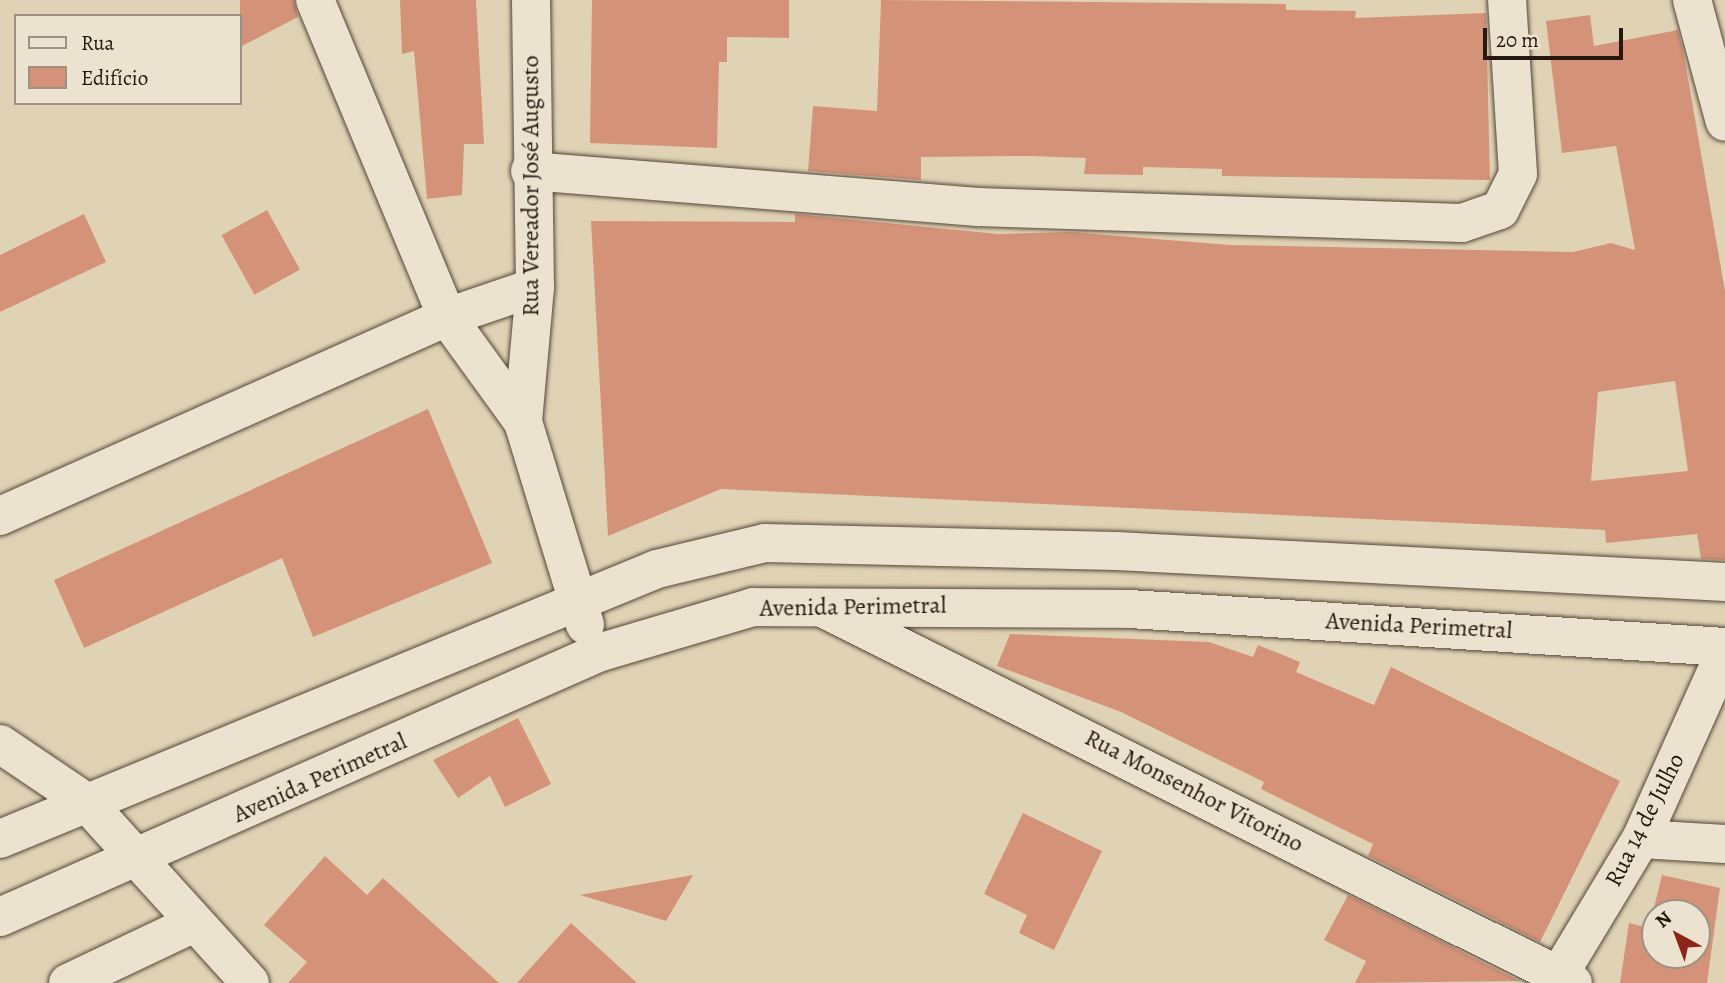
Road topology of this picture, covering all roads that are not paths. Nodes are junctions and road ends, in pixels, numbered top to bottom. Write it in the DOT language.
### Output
graph roads {
  1 [pos="315,0"];
  2 [pos="531,0"];
  3 [pos="1507,0"];
  4 [pos="1692,0"];
  5 [pos="1725,122"];
  6 [pos="530,171"];
  7 [pos="536,286"];
  8 [pos="447,317"];
  9 [pos="523,422"];
  10 [pos="0,516"];
  11 [pos="1725,582"];
  12 [pos="576,603"];
  13 [pos="813,604"];
  14 [pos="1725,650"];
  15 [pos="598,653"];
  16 [pos="0,744"];
  17 [pos="86,802"];
  18 [pos="0,839"];
  19 [pos="1641,839"];
  20 [pos="1725,844"];
  21 [pos="135,862"];
  22 [pos="0,916"];
  23 [pos="192,924"];
  24 [pos="1561,981"];
  25 [pos="68,983"];
  26 [pos="250,983"];
  1 -- 8 [label="street"];
  2 -- 6 [label="street, Rua Vereador José Augusto"];
  3 -- 6 [label="street"];
  4 -- 5 [label="street"];
  6 -- 7 [label="street, Rua Vereador José Augusto"];
  7 -- 8 [label="street"];
  7 -- 9 [label="street, Rua Vereador José Augusto"];
  8 -- 9 [label="street"];
  8 -- 10 [label="street"];
  9 -- 12 [label="street, Rua Vereador José Augusto"];
  11 -- 12 [label="street"];
  12 -- 15 [label="street, Rua Vereador José Augusto"];
  12 -- 17 [label="street"];
  13 -- 14 [label="street, Avenida Perimetral"];
  13 -- 15 [label="street, Avenida Perimetral"];
  13 -- 24 [label="street, Rua Monsenhor Vitorino"];
  14 -- 19 [label="street, Rua 14 de Julho"];
  15 -- 21 [label="street, Avenida Perimetral"];
  16 -- 17 [label="street"];
  17 -- 18 [label="street"];
  17 -- 21 [label="street"];
  19 -- 20 [label="street"];
  19 -- 24 [label="street, Rua 14 de Julho"];
  21 -- 22 [label="street, Avenida Perimetral"];
  21 -- 23 [label="street"];
  23 -- 25 [label="street"];
  23 -- 26 [label="street"];
}
